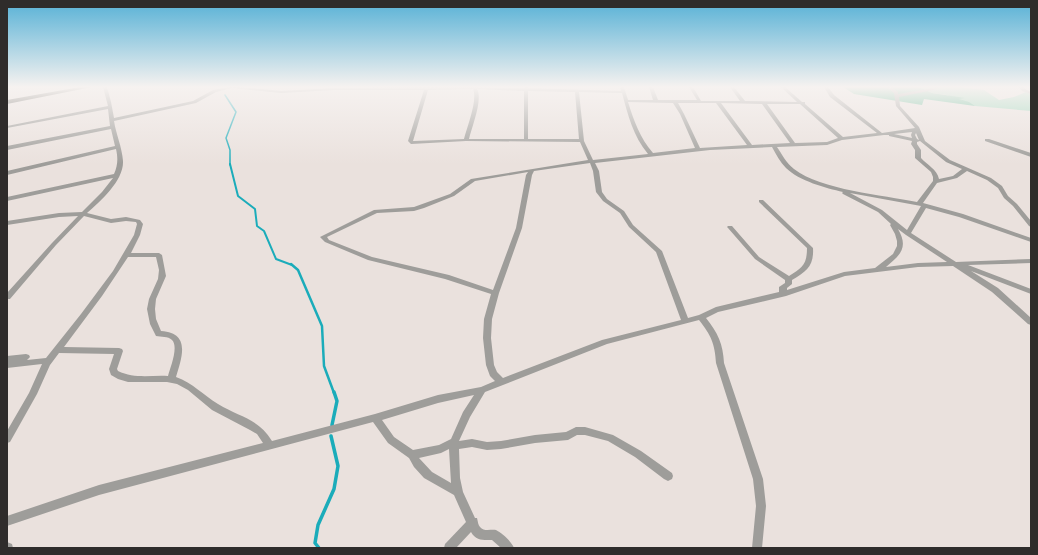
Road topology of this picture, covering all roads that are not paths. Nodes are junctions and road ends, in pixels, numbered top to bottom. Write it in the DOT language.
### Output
graph roads {
  1 [pos="80,113"];
  2 [pos="111,113"];
  3 [pos="145,113"];
  4 [pos="419,113"];
  5 [pos="473,113"];
  6 [pos="526,113"];
  7 [pos="579,113"];
  8 [pos="629,113"];
  9 [pos="681,113"];
  10 [pos="726,113"];
  11 [pos="771,113"];
  12 [pos="814,113"];
  13 [pos="855,113"];
  14 [pos="904,113"];
  15 [pos="113,120"];
  16 [pos="7,127"];
  17 [pos="113,127"];
  18 [pos="916,130"];
  19 [pos="885,135"];
  20 [pos="842,139"];
  21 [pos="466,140"];
  22 [pos="526,140"];
  23 [pos="987,140"];
  24 [pos="582,141"];
  25 [pos="915,141"];
  26 [pos="923,142"];
  27 [pos="793,144"];
  28 [pos="750,146"];
  29 [pos="774,146"];
  30 [pos="117,147"];
  31 [pos="7,148"];
  32 [pos="698,149"];
  33 [pos="652,155"];
  34 [pos="1031,155"];
  35 [pos="592,161"];
  36 [pos="966,169"];
  37 [pos="532,170"];
  38 [pos="7,173"];
  39 [pos="117,175"];
  40 [pos="936,181"];
  41 [pos="824,184"];
  42 [pos="7,199"];
  43 [pos="761,201"];
  44 [pos="921,205"];
  45 [pos="82,214"];
  46 [pos="891,222"];
  47 [pos="7,223"];
  48 [pos="1031,225"];
  49 [pos="730,227"];
  50 [pos="908,234"];
  51 [pos="1031,240"];
  52 [pos="125,255"];
  53 [pos="1031,261"];
  54 [pos="958,265"];
  55 [pos="877,270"];
  56 [pos="789,280"];
  57 [pos="1031,292"];
  58 [pos="494,293"];
  59 [pos="783,294"];
  60 [pos="7,297"];
  61 [pos="701,317"];
  62 [pos="685,321"];
  63 [pos="1031,322"];
  64 [pos="57,350"];
  65 [pos="7,359"];
  66 [pos="46,362"];
  67 [pos="7,365"];
  68 [pos="171,380"];
  69 [pos="502,382"];
  70 [pos="482,390"];
  71 [pos="375,418"];
  72 [pos="7,440"];
  73 [pos="454,444"];
  74 [pos="269,445"];
  75 [pos="412,455"];
  76 [pos="668,476"];
  77 [pos="458,492"];
  78 [pos="7,521"];
  79 [pos="473,522"];
  80 [pos="449,548"];
  81 [pos="509,548"];
  82 [pos="757,548"];
  1 -- 16 [label="street"];
  2 -- 15 [label="street"];
  3 -- 15 [label="street"];
  4 -- 21 [label="street"];
  5 -- 21 [label="street"];
  6 -- 22 [label="street"];
  7 -- 24 [label="street"];
  8 -- 33 [label="street"];
  9 -- 32 [label="street"];
  10 -- 28 [label="street"];
  11 -- 27 [label="street"];
  12 -- 20 [label="street"];
  13 -- 19 [label="street"];
  14 -- 18 [label="street"];
  15 -- 17 [label="street"];
  17 -- 30 [label="street"];
  17 -- 31 [label="street"];
  18 -- 19 [label="street"];
  18 -- 25 [label="street"];
  18 -- 26 [label="street"];
  19 -- 20 [label="street"];
  19 -- 25 [label="street"];
  20 -- 27 [label="street"];
  21 -- 22 [label="street"];
  22 -- 24 [label="street"];
  23 -- 34 [label="street"];
  24 -- 35 [label="street"];
  25 -- 26 [label="street"];
  25 -- 40 [label="street"];
  26 -- 36 [label="street"];
  27 -- 29 [label="street"];
  28 -- 29 [label="street"];
  28 -- 32 [label="street"];
  29 -- 41 [label="street"];
  30 -- 38 [label="street"];
  30 -- 39 [label="street"];
  32 -- 33 [label="street"];
  33 -- 35 [label="street"];
  35 -- 37 [label="street"];
  35 -- 62 [label="street"];
  36 -- 40 [label="street"];
  36 -- 48 [label="street"];
  37 -- 58 [label="street"];
  37 -- 58 [label="street"];
  39 -- 42 [label="street"];
  39 -- 45 [label="street"];
  40 -- 44 [label="street"];
  41 -- 44 [label="street"];
  41 -- 46 [label="street"];
  43 -- 56 [label="street"];
  44 -- 50 [label="street"];
  44 -- 51 [label="street"];
  45 -- 47 [label="street"];
  45 -- 52 [label="street"];
  45 -- 60 [label="street"];
  46 -- 50 [label="street"];
  46 -- 55 [label="street"];
  49 -- 56 [label="street"];
  50 -- 54 [label="street"];
  52 -- 64 [label="street"];
  52 -- 68 [label="street"];
  53 -- 54 [label="street"];
  54 -- 55 [label="street"];
  54 -- 57 [label="street"];
  54 -- 63 [label="street"];
  55 -- 59 [label="street"];
  56 -- 59 [label="street"];
  58 -- 69 [label="street"];
  59 -- 61 [label="street"];
  61 -- 62 [label="street"];
  61 -- 82 [label="street"];
  62 -- 69 [label="street"];
  64 -- 66 [label="street"];
  64 -- 68 [label="street"];
  65 -- 66 [label="street"];
  66 -- 67 [label="street"];
  66 -- 72 [label="street"];
  68 -- 74 [label="street"];
  69 -- 70 [label="street"];
  70 -- 71 [label="street"];
  70 -- 73 [label="street"];
  71 -- 74 [label="street"];
  71 -- 75 [label="street"];
  73 -- 75 [label="street"];
  73 -- 76 [label="street"];
  73 -- 77 [label="street"];
  74 -- 78 [label="street"];
  75 -- 77 [label="street"];
  77 -- 79 [label="street"];
  79 -- 80 [label="street"];
  79 -- 81 [label="street"];
}
